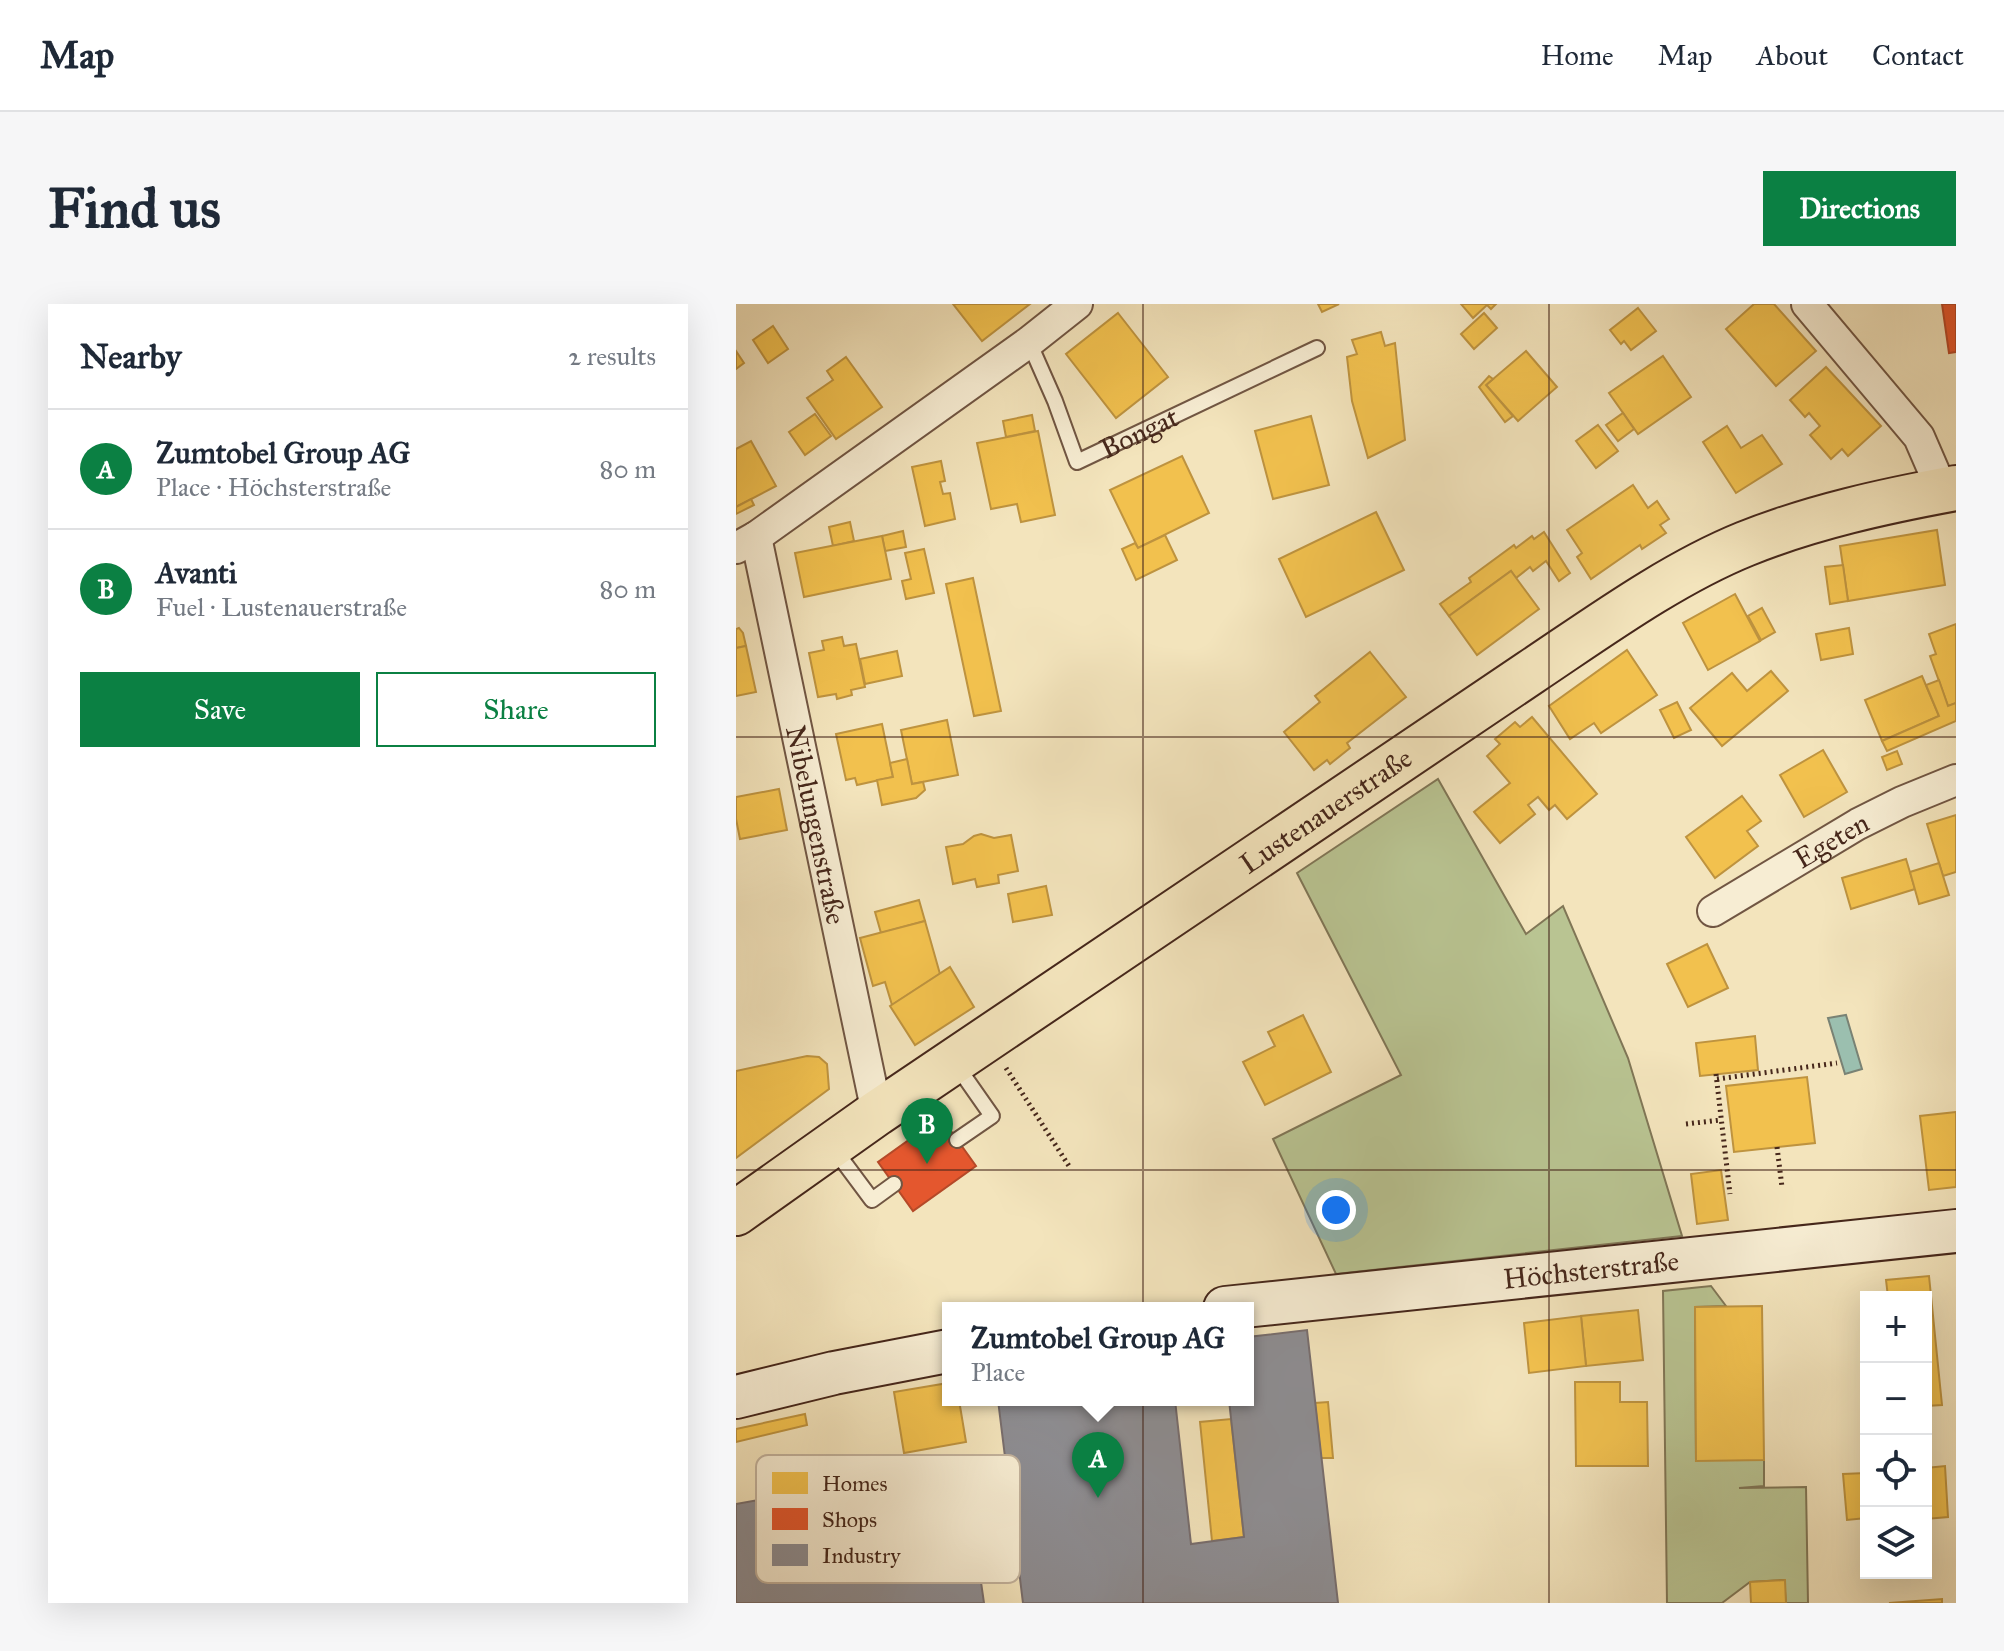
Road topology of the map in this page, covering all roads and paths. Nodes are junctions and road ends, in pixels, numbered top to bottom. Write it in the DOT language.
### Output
graph roads {
  1 [pos="1077,304"];
  2 [pos="1807,304"];
  3 [pos="1029,342"];
  4 [pos="1317,348"];
  5 [pos="1949,489"];
  6 [pos="746,542"];
  7 [pos="1956,780"];
  8 [pos="1713,911"];
  9 [pos="954,1061"];
  10 [pos="1837,1063"];
  11 [pos="1004,1064"];
  12 [pos="877,1113"];
  13 [pos="1721,1120"];
  14 [pos="1686,1124"];
  15 [pos="957,1140"];
  16 [pos="831,1145"];
  17 [pos="1777,1147"];
  18 [pos="1069,1166"];
  19 [pos="894,1184"];
  20 [pos="1782,1187"];
  21 [pos="1730,1194"];
  22 [pos="736,1213"];
  23 [pos="1956,1231"];
  24 [pos="1254,1305"];
  25 [pos="942,1352"];
  26 [pos="736,1397"];
  1 -- 3 [label="street"];
  2 -- 5 [label="street"];
  3 -- 4 [label="lane, Bongat"];
  3 -- 6 [label="street"];
  5 -- 9 [label="main road, Lustenauerstraße"];
  6 -- 12 [label="street, Nibelungenstraße"];
  7 -- 8 [label="street, Egeten"];
  9 -- 12 [label="main road, Lustenauerstraße"];
  9 -- 15 [label="lane"];
  10 -- 13 [label="path"];
  11 -- 18 [label="path"];
  12 -- 16 [label="main road, Lustenauerstraße"];
  13 -- 14 [label="path"];
  13 -- 21 [label="path"];
  16 -- 19 [label="lane"];
  16 -- 22 [label="main road, Lustenauerstraße"];
  17 -- 20 [label="path"];
  23 -- 24 [label="main road, Höchsterstraße"];
  25 -- 26 [label="main road"];
}
